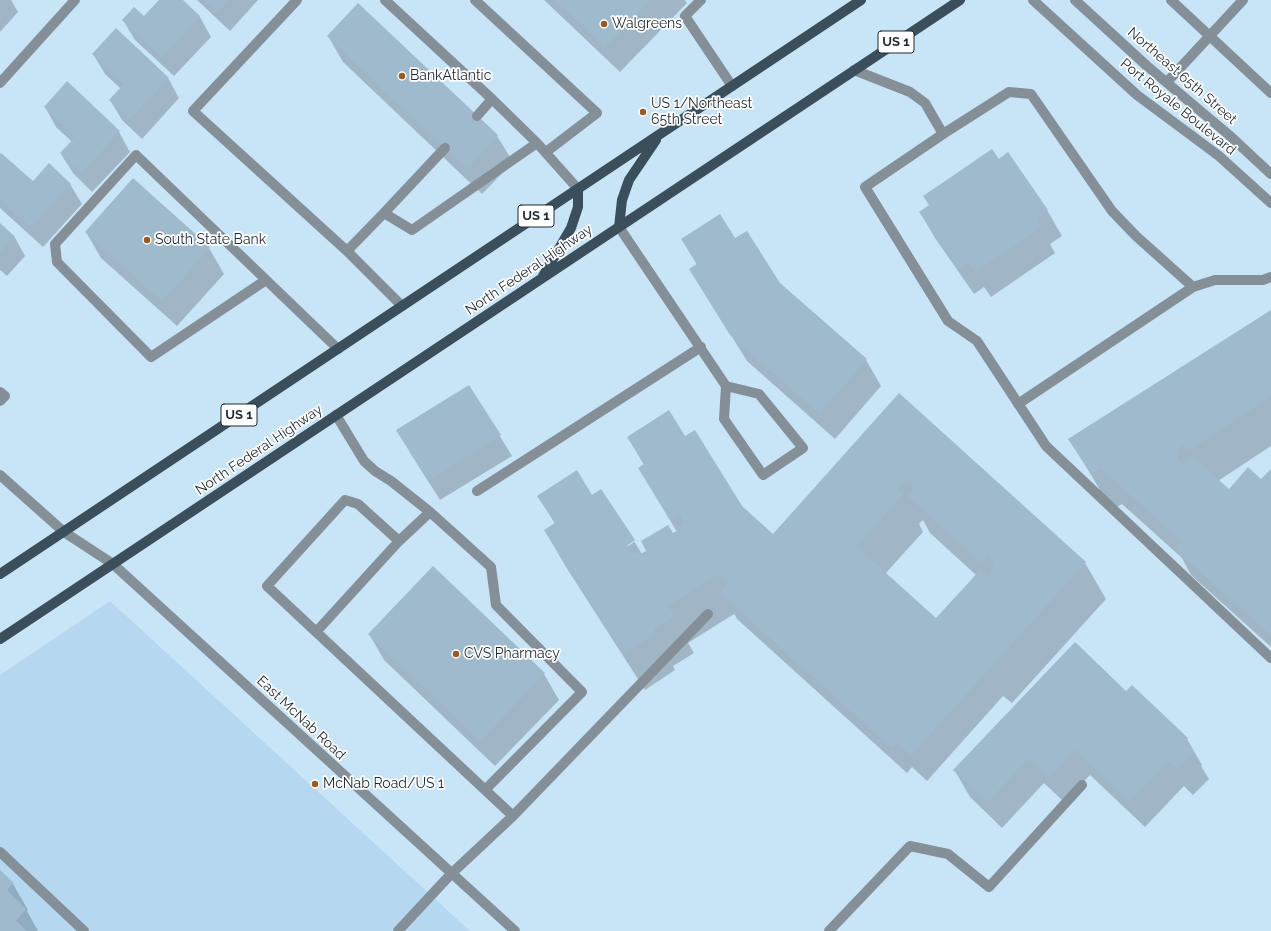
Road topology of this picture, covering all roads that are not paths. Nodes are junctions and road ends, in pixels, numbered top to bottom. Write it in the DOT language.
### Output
graph roads {
  1 [pos="75,0"];
  2 [pos="297,0"];
  3 [pos="385,0"];
  4 [pos="475,0"];
  5 [pos="700,0"];
  6 [pos="861,0"];
  7 [pos="960,0"];
  8 [pos="1033,0"];
  9 [pos="1075,0"];
  10 [pos="1171,0"];
  11 [pos="1243,0"];
  12 [pos="1210,36"];
  13 [pos="854,70"];
  14 [pos="1166,82"];
  15 [pos="0,83"];
  16 [pos="732,86"];
  17 [pos="1271,93"];
  18 [pos="492,99"];
  19 [pos="477,116"];
  20 [pos="942,134"];
  21 [pos="659,135"];
  22 [pos="537,143"];
  23 [pos="446,148"];
  24 [pos="546,152"];
  25 [pos="1271,174"];
  26 [pos="578,189"];
  27 [pos="1271,203"];
  28 [pos="384,213"];
  29 [pos="619,227"];
  30 [pos="347,251"];
  31 [pos="1271,277"];
  32 [pos="540,279"];
  33 [pos="266,280"];
  34 [pos="1193,287"];
  35 [pos="402,306"];
  36 [pos="700,347"];
  37 [pos="338,348"];
  38 [pos="726,386"];
  39 [pos="0,392"];
  40 [pos="0,401"];
  41 [pos="1018,404"];
  42 [pos="336,416"];
  43 [pos="0,475"];
  44 [pos="477,491"];
  45 [pos="430,512"];
  46 [pos="64,532"];
  47 [pos="399,541"];
  48 [pos="113,564"];
  49 [pos="0,574"];
  50 [pos="708,614"];
  51 [pos="316,632"];
  52 [pos="0,639"];
  53 [pos="1271,658"];
  54 [pos="1082,785"];
  55 [pos="485,790"];
  56 [pos="513,816"];
  57 [pos="0,852"];
  58 [pos="451,874"];
  59 [pos="84,931"];
  60 [pos="398,931"];
  61 [pos="515,931"];
  62 [pos="829,931"];
  1 -- 15 [label="street"];
  2 -- 30 [label="street"];
  3 -- 18 [label="street"];
  4 -- 24 [label="street"];
  5 -- 16 [label="street"];
  6 -- 16 [label="main road, US 1"];
  7 -- 13 [label="main road, North Federal Highway / US 1"];
  8 -- 27 [label="street, Port Royale Boulevard"];
  9 -- 14 [label="street, Northeast 65th Street"];
  10 -- 12 [label="street"];
  11 -- 12 [label="street"];
  12 -- 14 [label="street"];
  12 -- 17 [label="street"];
  13 -- 20 [label="street"];
  13 -- 29 [label="main road, North Federal Highway / US 1"];
  14 -- 25 [label="street, Northeast 65th Street"];
  16 -- 21 [label="main road, US 1"];
  18 -- 19 [label="street"];
  18 -- 22 [label="street"];
  20 -- 34 [label="street"];
  20 -- 41 [label="street"];
  21 -- 26 [label="main road, US 1"];
  21 -- 29 [label="main road"];
  22 -- 24 [label="street"];
  22 -- 28 [label="street"];
  23 -- 28 [label="street"];
  24 -- 26 [label="street"];
  26 -- 32 [label="main road"];
  26 -- 35 [label="main road, US 1"];
  28 -- 30 [label="street"];
  29 -- 32 [label="main road, North Federal Highway / US 1"];
  29 -- 36 [label="street"];
  30 -- 35 [label="street"];
  31 -- 34 [label="street"];
  32 -- 42 [label="main road, North Federal Highway / US 1"];
  33 -- 33 [label="street"];
  33 -- 37 [label="street"];
  34 -- 41 [label="street"];
  35 -- 37 [label="main road, US 1"];
  36 -- 38 [label="street"];
  36 -- 44 [label="street"];
  37 -- 46 [label="main road, US 1"];
  38 -- 38 [label="street"];
  39 -- 40 [label="street"];
  41 -- 53 [label="street"];
  42 -- 45 [label="street"];
  42 -- 48 [label="main road, North Federal Highway / US 1"];
  43 -- 46 [label="street, East McNab Road"];
  45 -- 47 [label="street"];
  45 -- 55 [label="street"];
  46 -- 48 [label="street, East McNab Road"];
  46 -- 49 [label="main road, US 1"];
  47 -- 51 [label="street"];
  47 -- 51 [label="street"];
  48 -- 52 [label="main road, US 1"];
  48 -- 58 [label="street, East McNab Road"];
  50 -- 56 [label="street"];
  51 -- 55 [label="street"];
  54 -- 62 [label="street"];
  55 -- 56 [label="street"];
  56 -- 58 [label="street"];
  57 -- 59 [label="street"];
  58 -- 60 [label="street"];
  58 -- 61 [label="street, East McNab Road"];
}
